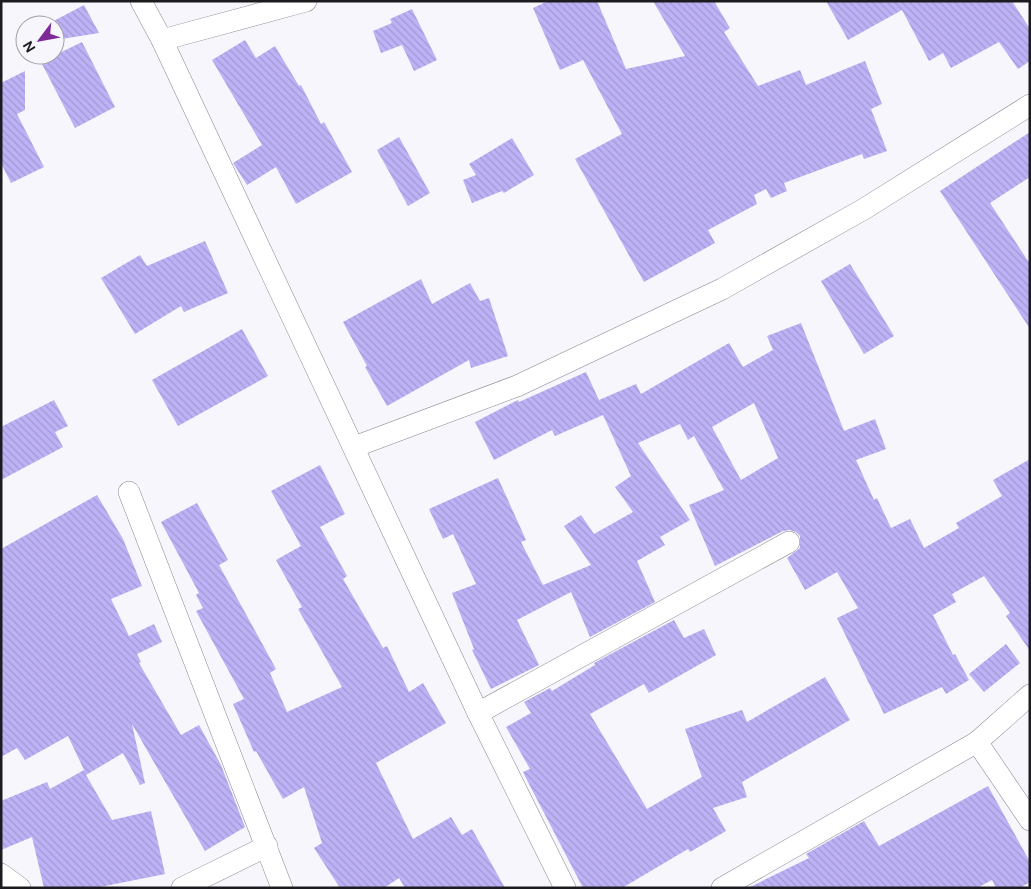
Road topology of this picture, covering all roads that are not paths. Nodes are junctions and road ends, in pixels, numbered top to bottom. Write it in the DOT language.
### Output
graph roads {
  1 [pos="142,1"];
  2 [pos="306,1"];
  3 [pos="162,40"];
  4 [pos="1030,105"];
  5 [pos="354,447"];
  6 [pos="129,492"];
  7 [pos="789,542"];
  8 [pos="1030,695"];
  9 [pos="478,713"];
  10 [pos="977,742"];
  11 [pos="1030,820"];
  12 [pos="267,846"];
  13 [pos="1,874"];
  14 [pos="20,888"];
  15 [pos="182,888"];
  16 [pos="282,888"];
  17 [pos="564,888"];
  18 [pos="722,888"];
  1 -- 3 [label="street"];
  2 -- 3 [label="street"];
  3 -- 5 [label="street"];
  4 -- 5 [label="street"];
  5 -- 9 [label="street"];
  6 -- 12 [label="street"];
  7 -- 9 [label="street"];
  8 -- 10 [label="street"];
  9 -- 17 [label="street"];
  10 -- 11 [label="street"];
  10 -- 18 [label="street"];
  12 -- 15 [label="street"];
  12 -- 16 [label="street"];
  13 -- 14 [label="street"];
}
